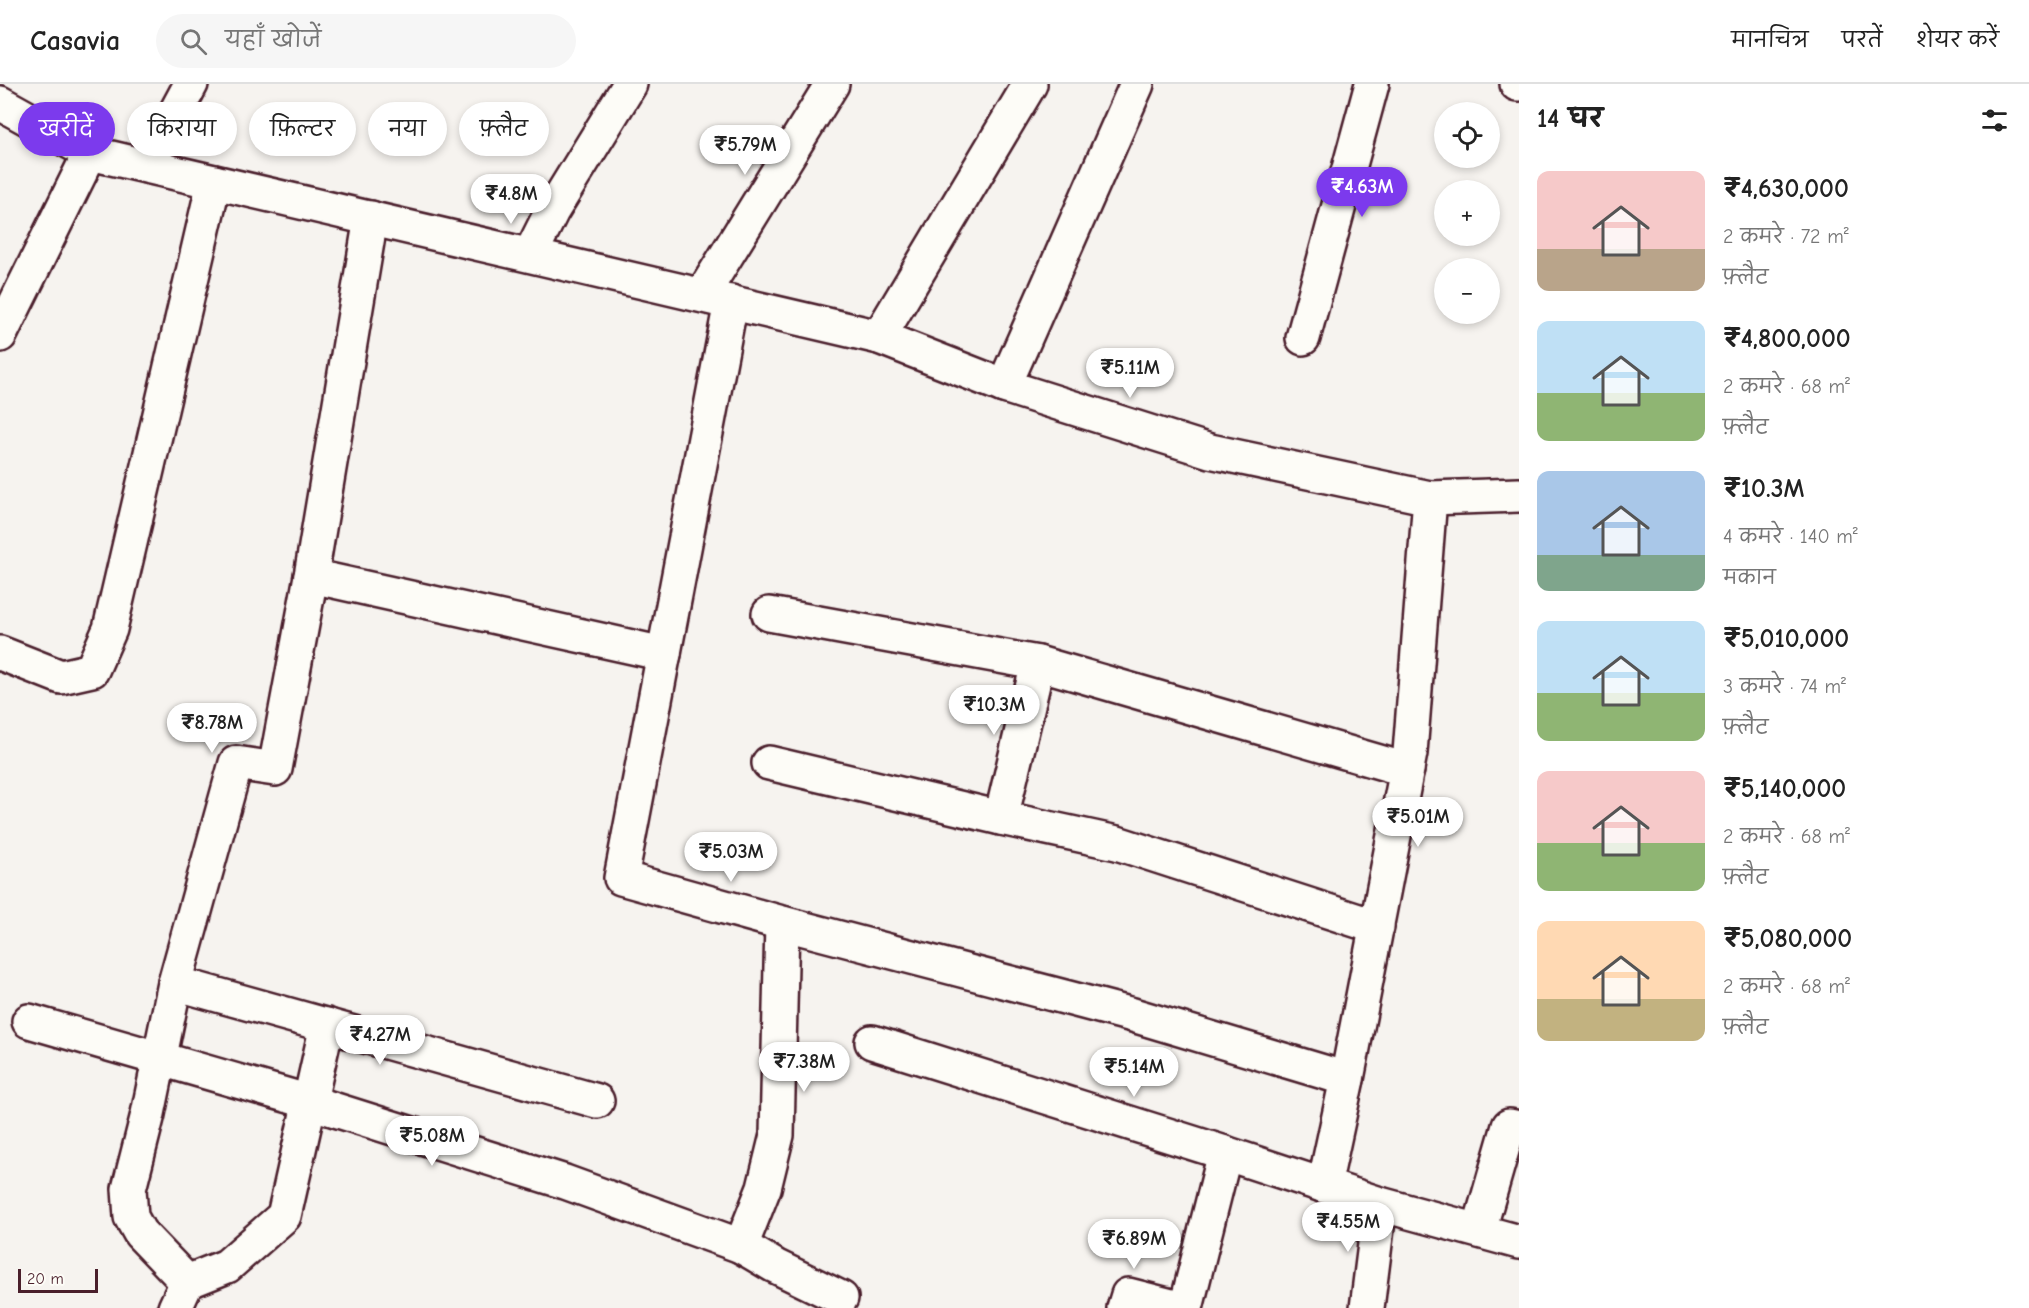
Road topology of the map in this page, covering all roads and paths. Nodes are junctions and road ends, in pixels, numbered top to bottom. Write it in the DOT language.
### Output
graph roads {
  1 [pos="7,84"];
  2 [pos="191,84"];
  3 [pos="630,84"];
  4 [pos="832,84"];
  5 [pos="1030,84"];
  6 [pos="1137,84"];
  7 [pos="1372,84"];
  8 [pos="0,97"];
  9 [pos="0,103"];
  10 [pos="18,113"];
  11 [pos="89,156"];
  12 [pos="103,156"];
  13 [pos="147,166"];
  14 [pos="214,182"];
  15 [pos="371,218"];
  16 [pos="530,255"];
  17 [pos="717,299"];
  18 [pos="0,336"];
  19 [pos="879,337"];
  20 [pos="1303,338"];
  21 [pos="1004,386"];
  22 [pos="1519,495"];
  23 [pos="1430,498"];
  24 [pos="311,576"];
  25 [pos="769,614"];
  26 [pos="0,653"];
  27 [pos="664,654"];
  28 [pos="1038,663"];
  29 [pos="770,763"];
  30 [pos="1407,770"];
  31 [pos="1001,818"];
  32 [pos="782,923"];
  33 [pos="1377,927"];
  34 [pos="175,983"];
  35 [pos="28,1021"];
  36 [pos="327,1025"];
  37 [pos="872,1042"];
  38 [pos="159,1058"];
  39 [pos="1347,1079"];
  40 [pos="597,1101"];
  41 [pos="310,1102"];
  42 [pos="1519,1128"];
  43 [pos="1225,1153"];
  44 [pos="1324,1186"];
  45 [pos="1380,1204"];
  46 [pos="1479,1230"];
  47 [pos="1519,1242"];
  48 [pos="741,1246"];
  49 [pos="181,1295"];
  50 [pos="841,1299"];
  51 [pos="1124,1308"];
  52 [pos="1179,1308"];
  53 [pos="1186,1308"];
  54 [pos="1367,1308"];
  1 -- 8 [label="street"];
  2 -- 13 [label="street"];
  3 -- 16 [label="street"];
  4 -- 17 [label="street"];
  5 -- 19 [label="street"];
  6 -- 21 [label="street"];
  7 -- 20 [label="street"];
  9 -- 10 [label="street"];
  11 -- 18 [label="street"];
  12 -- 13 [label="street"];
  13 -- 14 [label="street"];
  14 -- 15 [label="street"];
  14 -- 26 [label="street"];
  15 -- 16 [label="street"];
  15 -- 24 [label="street"];
  16 -- 17 [label="street"];
  17 -- 19 [label="street"];
  17 -- 27 [label="street"];
  19 -- 21 [label="street"];
  21 -- 23 [label="street"];
  22 -- 23 [label="street"];
  23 -- 30 [label="street"];
  24 -- 27 [label="street"];
  24 -- 34 [label="street"];
  25 -- 28 [label="street"];
  27 -- 32 [label="street"];
  28 -- 30 [label="street"];
  28 -- 31 [label="street"];
  29 -- 31 [label="street"];
  30 -- 33 [label="street"];
  31 -- 33 [label="street"];
  32 -- 39 [label="street"];
  32 -- 48 [label="street"];
  33 -- 39 [label="street"];
  34 -- 36 [label="street"];
  34 -- 38 [label="street"];
  35 -- 38 [label="street"];
  36 -- 40 [label="street"];
  36 -- 41 [label="street"];
  37 -- 43 [label="street"];
  38 -- 41 [label="street"];
  38 -- 49 [label="street"];
  39 -- 44 [label="street"];
  41 -- 48 [label="street"];
  41 -- 49 [label="street"];
  42 -- 46 [label="street"];
  43 -- 44 [label="street"];
  43 -- 53 [label="street"];
  44 -- 45 [label="street"];
  45 -- 46 [label="street"];
  45 -- 54 [label="street"];
  46 -- 47 [label="street"];
  48 -- 50 [label="street"];
  51 -- 52 [label="street"];
}
